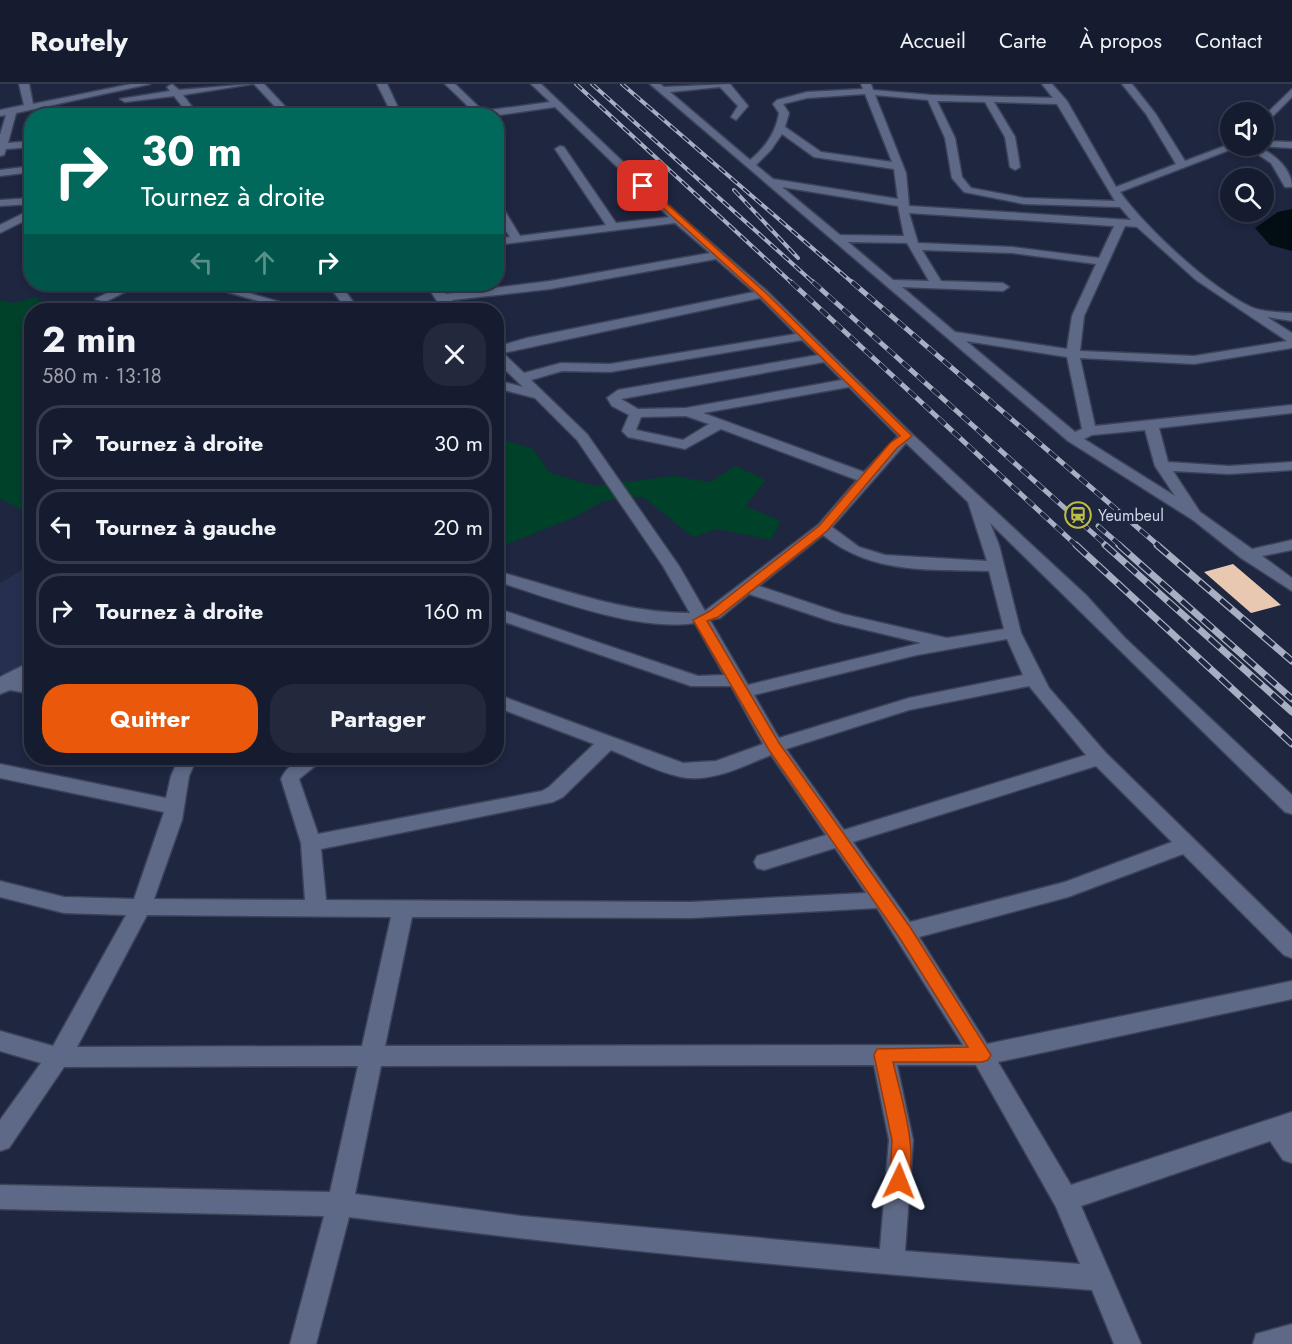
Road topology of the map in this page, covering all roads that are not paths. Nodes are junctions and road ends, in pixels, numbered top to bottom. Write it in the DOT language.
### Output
graph roads {
  1 [pos="24,84"];
  2 [pos="145,84"];
  3 [pos="169,84"];
  4 [pos="247,84"];
  5 [pos="259,84"];
  6 [pos="382,84"];
  7 [pos="450,84"];
  8 [pos="536,84"];
  9 [pos="723,84"];
  10 [pos="802,84"];
  11 [pos="953,84"];
  12 [pos="1047,84"];
  13 [pos="1127,84"];
  14 [pos="660,87"];
  15 [pos="105,88"];
  16 [pos="867,89"];
  17 [pos="1292,92"];
  18 [pos="178,93"];
  19 [pos="807,95"];
  20 [pos="931,98"];
  21 [pos="964,99"];
  22 [pos="68,100"];
  23 [pos="114,100"];
  24 [pos="988,100"];
  25 [pos="1062,101"];
  26 [pos="556,104"];
  27 [pos="29,108"];
  28 [pos="72,108"];
  29 [pos="189,108"];
  30 [pos="282,108"];
  31 [pos="394,108"];
  32 [pos="476,108"];
  33 [pos="24,109"];
  34 [pos="504,111"];
  35 [pos="1274,111"];
  36 [pos="5,113"];
  37 [pos="736,117"];
  38 [pos="780,128"];
  39 [pos="1274,144"];
  40 [pos="24,145"];
  41 [pos="1292,145"];
  42 [pos="1,148"];
  43 [pos="560,150"];
  44 [pos="1220,151"];
  45 [pos="1267,156"];
  46 [pos="751,164"];
  47 [pos="1182,165"];
  48 [pos="898,166"];
  49 [pos="1015,167"];
  50 [pos="24,170"];
  51 [pos="0,172"];
  52 [pos="772,182"];
  53 [pos="1289,185"];
  54 [pos="1114,191"];
  55 [pos="1024,201"];
  56 [pos="24,202"];
  57 [pos="0,203"];
  58 [pos="1123,204"];
  59 [pos="903,206"];
  60 [pos="0,211"];
  61 [pos="24,215"];
  62 [pos="1027,217"];
  63 [pos="24,218"];
  64 [pos="504,218"];
  65 [pos="678,219"];
  66 [pos="1121,223"];
  67 [pos="1142,224"];
  68 [pos="614,228"];
  69 [pos="0,230"];
  70 [pos="839,238"];
  71 [pos="517,239"];
  72 [pos="504,241"];
  73 [pos="913,243"];
  74 [pos="719,255"];
  75 [pos="1105,262"];
  76 [pos="894,283"];
  77 [pos="937,284"];
  78 [pos="1003,287"];
  79 [pos="504,290"];
  80 [pos="119,291"];
  81 [pos="232,291"];
  82 [pos="436,291"];
  83 [pos="500,291"];
  84 [pos="763,294"];
  85 [pos="441,298"];
  86 [pos="101,299"];
  87 [pos="275,303"];
  88 [pos="446,303"];
  89 [pos="1249,311"];
  90 [pos="1292,317"];
  91 [pos="953,335"];
  92 [pos="805,336"];
  93 [pos="1292,339"];
  94 [pos="1292,344"];
  95 [pos="504,350"];
  96 [pos="1073,354"];
  97 [pos="825,358"];
  98 [pos="504,360"];
  99 [pos="522,378"];
  100 [pos="852,382"];
  101 [pos="504,386"];
  102 [pos="538,395"];
  103 [pos="1292,409"];
  104 [pos="686,412"];
  105 [pos="636,413"];
  106 [pos="719,424"];
  107 [pos="1151,425"];
  108 [pos="1089,431"];
  109 [pos="906,436"];
  110 [pos="1073,438"];
  111 [pos="1162,466"];
  112 [pos="1292,466"];
  113 [pos="866,478"];
  114 [pos="974,498"];
  115 [pos="1198,517"];
  116 [pos="823,528"];
  117 [pos="1292,545"];
  118 [pos="1247,555"];
  119 [pos="995,566"];
  120 [pos="504,578"];
  121 [pos="1292,586"];
  122 [pos="747,588"];
  123 [pos="504,616"];
  124 [pos="699,620"];
  125 [pos="1013,633"];
  126 [pos="947,643"];
  127 [pos="24,672"];
  128 [pos="1034,679"];
  129 [pos="2,684"];
  130 [pos="738,686"];
  131 [pos="24,687"];
  132 [pos="504,703"];
  133 [pos="608,742"];
  134 [pos="774,746"];
  135 [pos="1099,758"];
  136 [pos="186,765"];
  137 [pos="305,765"];
  138 [pos="0,771"];
  139 [pos="174,807"];
  140 [pos="1292,807"];
  141 [pos="838,837"];
  142 [pos="311,843"];
  143 [pos="1186,845"];
  144 [pos="764,862"];
  145 [pos="0,889"];
  146 [pos="882,900"];
  147 [pos="141,907"];
  148 [pos="316,909"];
  149 [pos="403,909"];
  150 [pos="904,932"];
  151 [pos="1292,949"];
  152 [pos="1292,990"];
  153 [pos="0,1041"];
  154 [pos="883,1055"];
  155 [pos="982,1055"];
  156 [pos="372,1057"];
  157 [pos="57,1058"];
  158 [pos="1284,1126"];
  159 [pos="0,1140"];
  160 [pos="1292,1152"];
  161 [pos="0,1197"];
  162 [pos="1065,1199"];
  163 [pos="340,1204"];
  164 [pos="891,1263"];
  165 [pos="1100,1278"];
  166 [pos="1292,1337"];
  167 [pos="303,1344"];
  168 [pos="1128,1344"];
  169 [pos="1266,1344"];
  1 -- 27 [label="street"];
  2 -- 15 [label="street"];
  3 -- 18 [label="street"];
  4 -- 18 [label="street"];
  5 -- 30 [label="street"];
  6 -- 31 [label="street"];
  7 -- 32 [label="street"];
  8 -- 26 [label="street"];
  9 -- 14 [label="street"];
  9 -- 37 [label="street"];
  10 -- 19 [label="street"];
  11 -- 21 [label="street"];
  12 -- 25 [label="street"];
  13 -- 47 [label="street"];
  14 -- 46 [label="street"];
  15 -- 22 [label="street"];
  16 -- 19 [label="street"];
  16 -- 20 [label="street"];
  16 -- 48 [label="street"];
  17 -- 35 [label="street"];
  18 -- 23 [label="street"];
  18 -- 29 [label="street"];
  19 -- 38 [label="street"];
  20 -- 21 [label="street"];
  20 -- 55 [label="street"];
  21 -- 24 [label="street"];
  22 -- 27 [label="street"];
  22 -- 28 [label="street"];
  24 -- 25 [label="street"];
  24 -- 49 [label="street"];
  25 -- 54 [label="street"];
  26 -- 34 [label="street"];
  26 -- 65 [label="street"];
  33 -- 36 [label="street"];
  36 -- 42 [label="street"];
  38 -- 46 [label="street"];
  38 -- 48 [label="street"];
  39 -- 41 [label="street"];
  40 -- 42 [label="street"];
  43 -- 68 [label="street"];
  44 -- 47 [label="street"];
  45 -- 53 [label="street"];
  46 -- 52 [label="street"];
  47 -- 54 [label="street"];
  48 -- 59 [label="street"];
  50 -- 51 [label="street"];
  52 -- 59 [label="street"];
  52 -- 70 [label="street"];
  54 -- 58 [label="street"];
  55 -- 58 [label="street"];
  55 -- 62 [label="street"];
  56 -- 57 [label="street"];
  58 -- 67 [label="street"];
  59 -- 62 [label="street"];
  59 -- 73 [label="street"];
  60 -- 61 [label="street"];
  62 -- 66 [label="street"];
  63 -- 69 [label="street"];
  64 -- 71 [label="street"];
  65 -- 68 [label="street"];
  65 -- 74 [label="street"];
  66 -- 67 [label="street"];
  66 -- 75 [label="street"];
  67 -- 89 [label="street"];
  68 -- 71 [label="street"];
  70 -- 73 [label="street"];
  70 -- 76 [label="street"];
  71 -- 72 [label="street"];
  73 -- 75 [label="street"];
  73 -- 77 [label="street"];
  74 -- 79 [label="street"];
  74 -- 84 [label="street"];
  75 -- 96 [label="street"];
  76 -- 77 [label="street"];
  76 -- 91 [label="street"];
  77 -- 78 [label="street"];
  80 -- 86 [label="street"];
  81 -- 87 [label="street"];
  82 -- 85 [label="street"];
  83 -- 85 [label="street"];
  84 -- 92 [label="street"];
  84 -- 95 [label="street"];
  85 -- 88 [label="street"];
  89 -- 90 [label="street"];
  89 -- 93 [label="street"];
  91 -- 96 [label="street"];
  91 -- 110 [label="street"];
  92 -- 97 [label="street"];
  92 -- 99 [label="street"];
  94 -- 96 [label="street"];
  96 -- 108 [label="street"];
  97 -- 100 [label="street"];
  97 -- 105 [label="street"];
  98 -- 99 [label="street"];
  99 -- 102 [label="street"];
  100 -- 104 [label="street"];
  100 -- 109 [label="street"];
  101 -- 102 [label="street"];
  102 -- 124 [label="street"];
  103 -- 107 [label="street"];
  104 -- 105 [label="street"];
  104 -- 106 [label="street"];
  105 -- 106 [label="street"];
  106 -- 113 [label="street"];
  107 -- 108 [label="street"];
  107 -- 111 [label="street"];
  108 -- 110 [label="street"];
  109 -- 113 [label="street"];
  109 -- 114 [label="street"];
  110 -- 115 [label="street"];
  111 -- 112 [label="street"];
  111 -- 115 [label="street"];
  113 -- 116 [label="street"];
  114 -- 119 [label="street"];
  114 -- 140 [label="street"];
  115 -- 118 [label="street"];
  116 -- 119 [label="street"];
  116 -- 122 [label="street"];
  117 -- 118 [label="street"];
  118 -- 121 [label="street"];
  119 -- 125 [label="street"];
  120 -- 124 [label="street"];
  122 -- 124 [label="street"];
  122 -- 126 [label="street"];
  123 -- 130 [label="street"];
  124 -- 130 [label="street"];
  125 -- 126 [label="street"];
  125 -- 128 [label="street"];
  126 -- 130 [label="street"];
  127 -- 129 [label="street"];
  128 -- 134 [label="street"];
  128 -- 135 [label="street"];
  129 -- 131 [label="street"];
  130 -- 134 [label="street"];
  132 -- 133 [label="street"];
  133 -- 134 [label="street"];
  133 -- 142 [label="street"];
  134 -- 141 [label="street"];
  135 -- 141 [label="street"];
  135 -- 143 [label="street"];
  136 -- 139 [label="street"];
  137 -- 142 [label="street"];
  138 -- 139 [label="street"];
  139 -- 147 [label="street"];
  141 -- 144 [label="street"];
  141 -- 146 [label="street"];
  142 -- 148 [label="street"];
  143 -- 150 [label="street"];
  143 -- 151 [label="street"];
  145 -- 147 [label="street"];
  146 -- 149 [label="street"];
  146 -- 150 [label="street"];
  147 -- 148 [label="street"];
  147 -- 157 [label="street"];
  148 -- 149 [label="street"];
  149 -- 156 [label="street"];
  150 -- 155 [label="street"];
  152 -- 155 [label="street"];
  153 -- 157 [label="street"];
  154 -- 155 [label="street"];
  154 -- 156 [label="street"];
  154 -- 164 [label="street"];
  155 -- 162 [label="street"];
  156 -- 157 [label="street"];
  156 -- 163 [label="street"];
  157 -- 159 [label="street"];
  158 -- 160 [label="street"];
  158 -- 162 [label="street"];
  161 -- 163 [label="street"];
  162 -- 165 [label="street"];
  163 -- 164 [label="street"];
  163 -- 167 [label="street"];
  164 -- 165 [label="street"];
  165 -- 168 [label="street"];
  166 -- 169 [label="street"];
}
